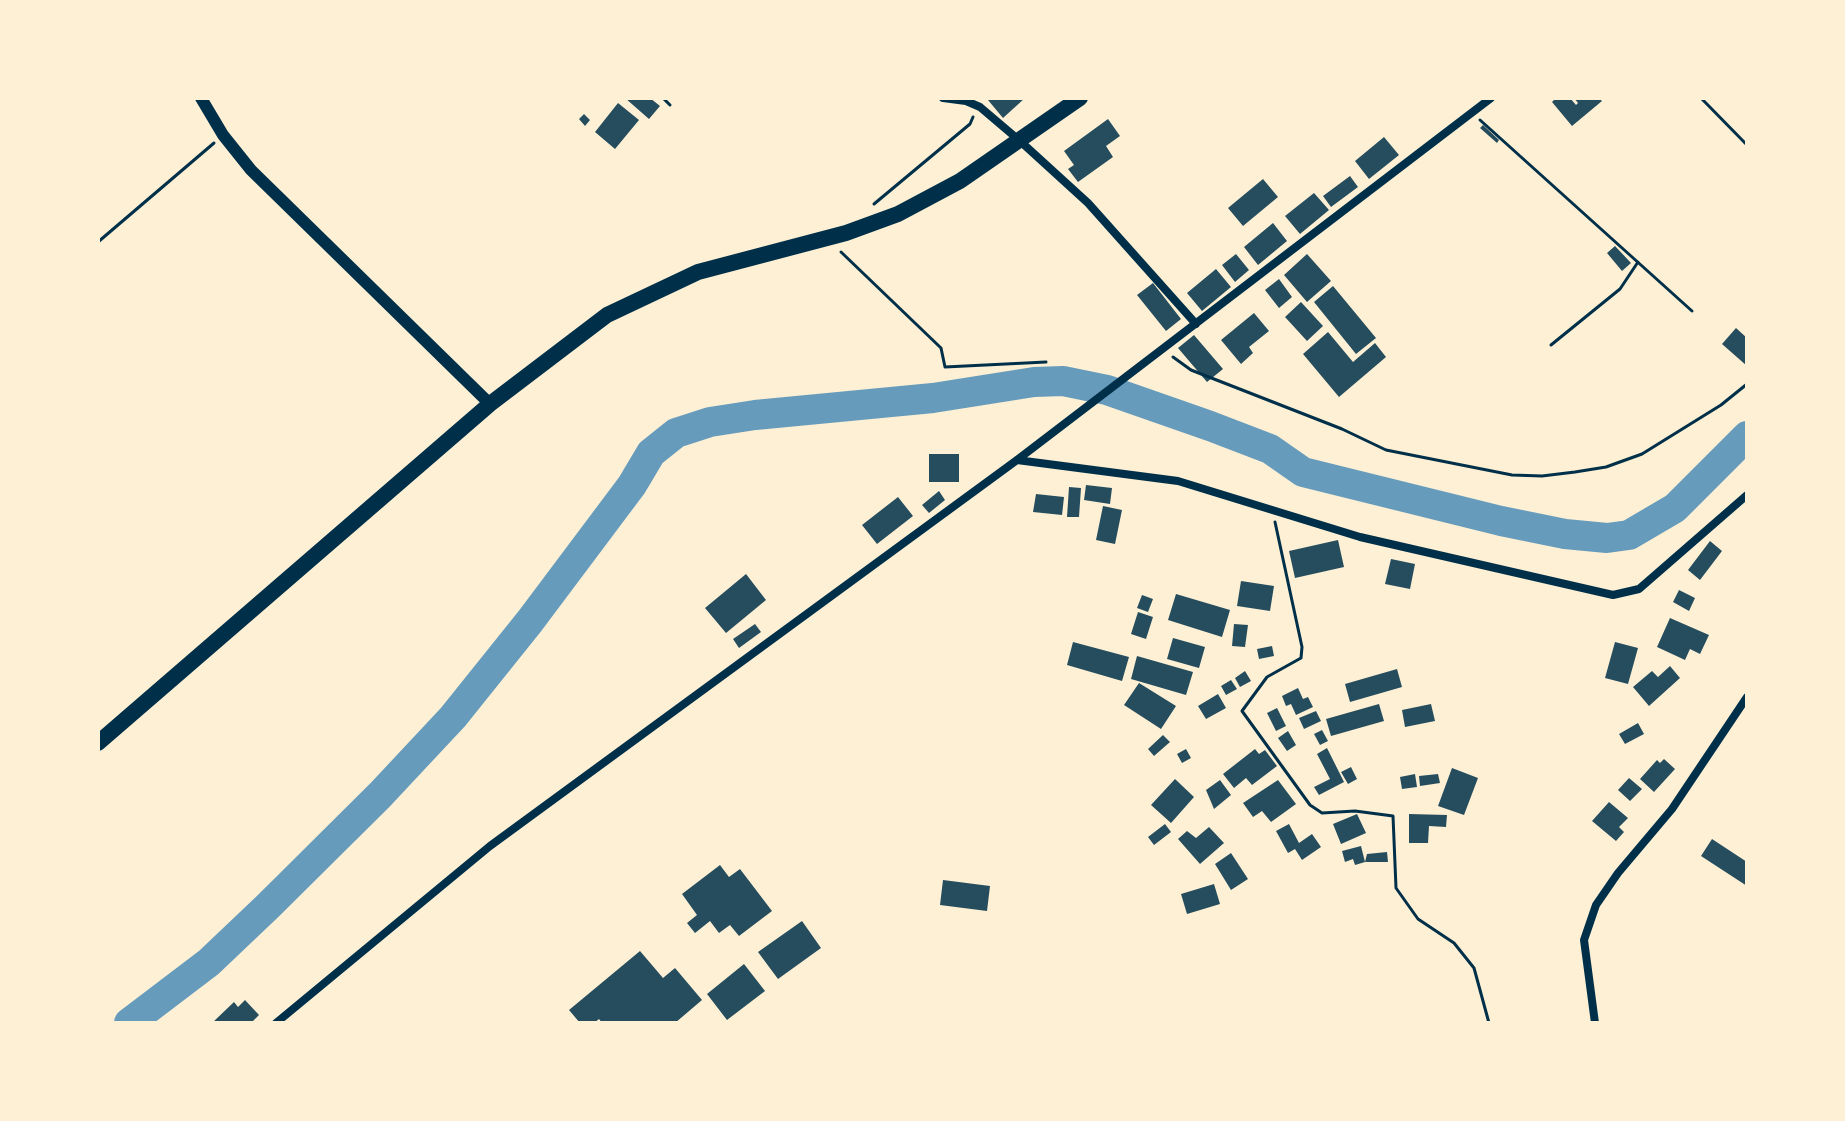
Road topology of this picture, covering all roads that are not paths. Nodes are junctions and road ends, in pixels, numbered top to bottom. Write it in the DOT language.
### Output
graph roads {
  1 [pos="201,98"];
  2 [pos="943,98"];
  3 [pos="1080,98"];
  4 [pos="1491,98"];
  5 [pos="1020,141"];
  6 [pos="1196,324"];
  7 [pos="490,404"];
  8 [pos="1017,460"];
  9 [pos="1747,495"];
  10 [pos="1747,697"];
  11 [pos="98,743"];
  12 [pos="276,1023"];
  13 [pos="1595,1023"];
  1 -- 7 [label="street"];
  2 -- 5 [label="street"];
  3 -- 5 [label="main road"];
  4 -- 6 [label="street"];
  5 -- 6 [label="street"];
  5 -- 7 [label="main road"];
  6 -- 8 [label="street"];
  7 -- 11 [label="main road"];
  8 -- 9 [label="street"];
  8 -- 12 [label="street"];
  10 -- 13 [label="street"];
}
